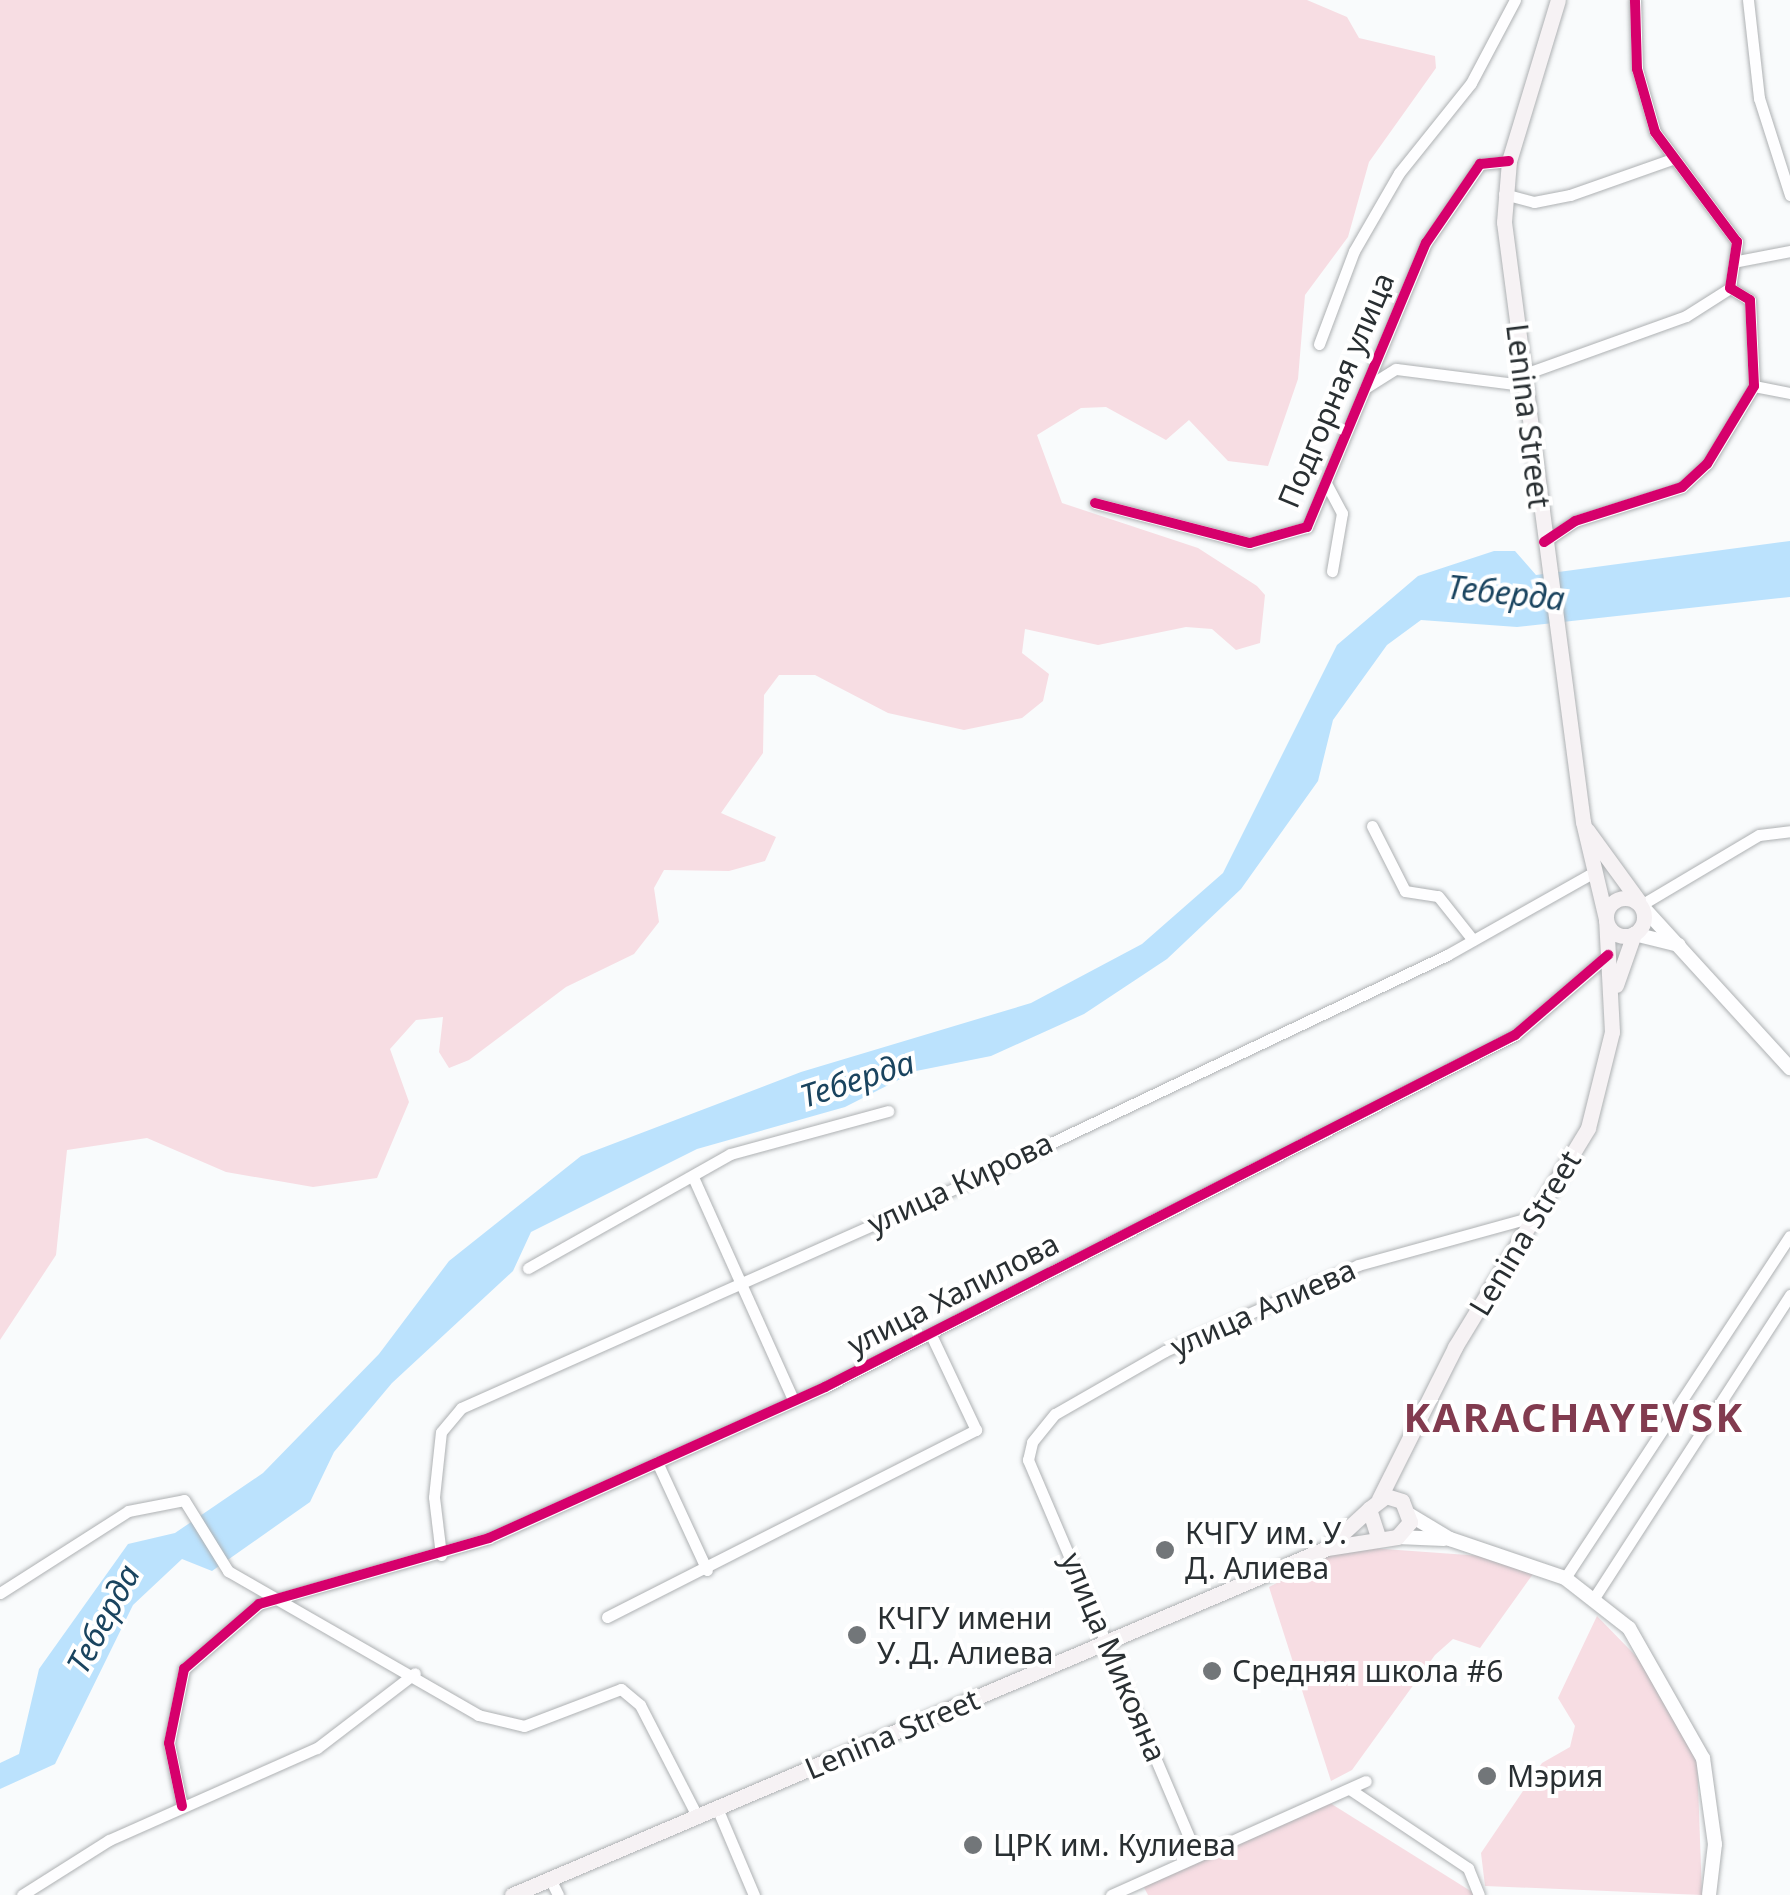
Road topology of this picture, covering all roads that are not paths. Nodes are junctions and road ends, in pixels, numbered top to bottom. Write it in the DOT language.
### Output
graph roads {
  1 [pos="1515,0"];
  2 [pos="1636,0"];
  3 [pos="1748,0"];
  4 [pos="1557,7"];
  5 [pos="1672,158"];
  6 [pos="1509,161"];
  7 [pos="1504,194"];
  8 [pos="1790,195"];
  9 [pos="1790,251"];
  10 [pos="1738,261"];
  11 [pos="1730,288"];
  12 [pos="1320,344"];
  13 [pos="1523,380"];
  14 [pos="1754,386"];
  15 [pos="1364,389"];
  16 [pos="1790,393"];
  17 [pos="1327,485"];
  18 [pos="1096,504"];
  19 [pos="1545,550"];
  20 [pos="1332,571"];
  21 [pos="1583,822"];
  22 [pos="1372,826"];
  23 [pos="1790,831"];
  24 [pos="1591,874"];
  25 [pos="1642,904"];
  26 [pos="1606,918"];
  27 [pos="1634,934"];
  28 [pos="1473,940"];
  29 [pos="1684,947"];
  30 [pos="1608,955"];
  31 [pos="1613,994"];
  32 [pos="1790,1068"];
  33 [pos="888,1111"];
  34 [pos="693,1178"];
  35 [pos="1536,1216"];
  36 [pos="1790,1236"];
  37 [pos="528,1268"];
  38 [pos="742,1285"];
  39 [pos="1790,1295"];
  40 [pos="930,1335"];
  41 [pos="793,1400"];
  42 [pos="1028,1460"];
  43 [pos="657,1462"];
  44 [pos="1404,1462"];
  45 [pos="1374,1504"];
  46 [pos="1408,1511"];
  47 [pos="1378,1536"];
  48 [pos="1397,1537"];
  49 [pos="1450,1539"];
  50 [pos="1327,1548"];
  51 [pos="442,1555"];
  52 [pos="707,1570"];
  53 [pos="1565,1578"];
  54 [pos="0,1593"];
  55 [pos="280,1598"];
  56 [pos="1594,1598"];
  57 [pos="607,1617"];
  58 [pos="1107,1642"];
  59 [pos="415,1673"];
  60 [pos="1366,1781"];
  61 [pos="1351,1790"];
  62 [pos="182,1806"];
  63 [pos="718,1808"];
  64 [pos="698,1818"];
  65 [pos="1196,1856"];
  66 [pos="550,1879"];
  67 [pos="22,1895"];
  68 [pos="512,1895"];
  69 [pos="558,1895"];
  70 [pos="754,1895"];
  71 [pos="1111,1895"];
  72 [pos="1479,1895"];
  73 [pos="1709,1895"];
  1 -- 12 [label="street"];
  2 -- 5 [label="street"];
  3 -- 8 [label="street"];
  4 -- 6 [label="main road, Lenina Street"];
  5 -- 7 [label="street"];
  5 -- 10 [label="street"];
  6 -- 7 [label="main road, Lenina Street"];
  6 -- 15 [label="street, Подгорная улица"];
  7 -- 13 [label="main road, Lenina Street"];
  9 -- 10 [label="street"];
  10 -- 11 [label="street"];
  11 -- 13 [label="street"];
  11 -- 14 [label="street"];
  13 -- 15 [label="street"];
  13 -- 19 [label="main road, Lenina Street"];
  14 -- 16 [label="street"];
  14 -- 19 [label="street"];
  15 -- 17 [label="street, Подгорная улица"];
  17 -- 18 [label="street, Подгорная улица"];
  17 -- 20 [label="street"];
  19 -- 21 [label="main road, Lenina Street"];
  21 -- 24 [label="main road, Lenina Street"];
  21 -- 25 [label="main road, Lenina Street"];
  22 -- 28 [label="street"];
  23 -- 25 [label="street"];
  24 -- 26 [label="main road, Lenina Street"];
  24 -- 28 [label="street, улица Кирова"];
  25 -- 26 [label="main road"];
  25 -- 27 [label="main road, Lenina Street"];
  25 -- 29 [label="street"];
  26 -- 27 [label="main road"];
  26 -- 30 [label="main road, Lenina Street"];
  27 -- 29 [label="street"];
  27 -- 31 [label="main road, Lenina Street"];
  28 -- 38 [label="street, улица Кирова"];
  29 -- 32 [label="street"];
  30 -- 31 [label="main road, Lenina Street"];
  30 -- 40 [label="street, улица Халилова"];
  31 -- 35 [label="main road, Lenina Street"];
  33 -- 34 [label="street"];
  34 -- 37 [label="street"];
  34 -- 38 [label="street"];
  35 -- 42 [label="street, улица Алиева"];
  35 -- 44 [label="main road, Lenina Street"];
  36 -- 53 [label="street"];
  38 -- 41 [label="street"];
  38 -- 51 [label="street, улица Кирова"];
  39 -- 56 [label="street"];
  40 -- 41 [label="street, улица Халилова"];
  40 -- 52 [label="street"];
  41 -- 43 [label="street, улица Халилова"];
  42 -- 58 [label="street, улица Микояна"];
  43 -- 51 [label="street, улица Халилова"];
  43 -- 52 [label="street"];
  44 -- 45 [label="main road, Lenina Street"];
  44 -- 46 [label="main road, Lenina Street"];
  45 -- 46 [label="main road"];
  45 -- 47 [label="main road"];
  45 -- 50 [label="main road, Lenina Street"];
  46 -- 48 [label="main road"];
  46 -- 49 [label="street"];
  47 -- 48 [label="main road, Lenina Street"];
  47 -- 50 [label="main road, Lenina Street"];
  48 -- 49 [label="street"];
  49 -- 53 [label="street"];
  50 -- 58 [label="main road, Lenina Street"];
  51 -- 55 [label="street, улица Халилова"];
  52 -- 57 [label="street"];
  53 -- 56 [label="street"];
  54 -- 55 [label="street"];
  55 -- 59 [label="street"];
  55 -- 62 [label="street, улица Халилова"];
  56 -- 73 [label="street"];
  58 -- 63 [label="main road, Lenina Street"];
  58 -- 65 [label="street, улица Микояна"];
  59 -- 62 [label="street"];
  59 -- 64 [label="street"];
  60 -- 61 [label="street"];
  61 -- 65 [label="street"];
  61 -- 72 [label="street"];
  62 -- 67 [label="street"];
  63 -- 64 [label="main road, Lenina Street"];
  63 -- 70 [label="street"];
  64 -- 66 [label="main road, Lenina Street"];
  65 -- 71 [label="street"];
  66 -- 68 [label="main road, Lenina Street"];
  66 -- 69 [label="street"];
}
